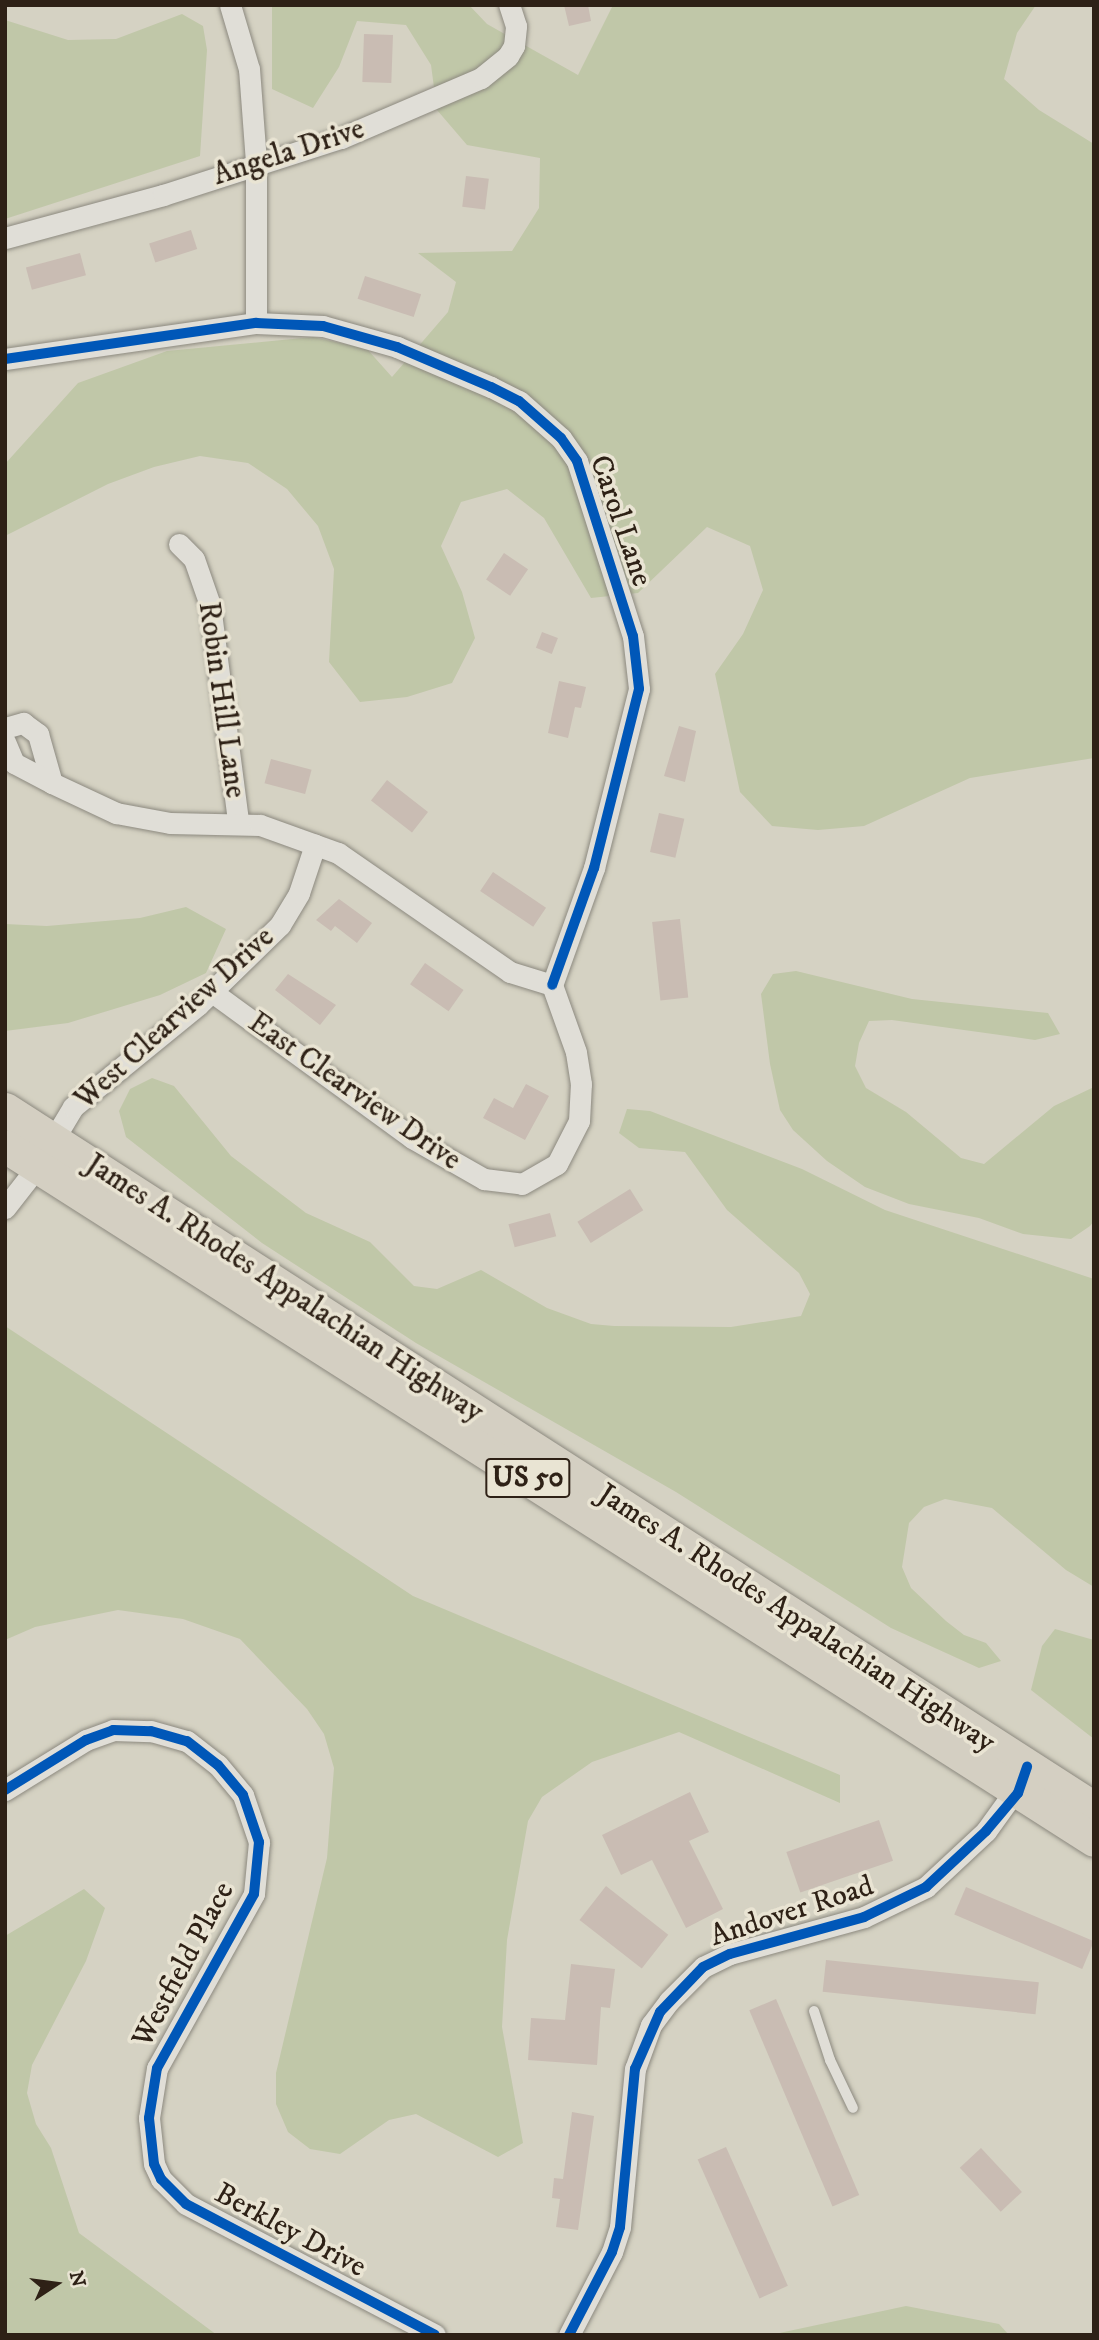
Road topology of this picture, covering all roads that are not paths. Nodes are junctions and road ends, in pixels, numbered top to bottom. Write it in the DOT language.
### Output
graph roads {
  1 [pos="230,5"];
  2 [pos="509,5"];
  3 [pos="256,163"];
  4 [pos="5,238"];
  5 [pos="256,323"];
  6 [pos="5,359"];
  7 [pos="179,544"];
  8 [pos="5,728"];
  9 [pos="5,742"];
  10 [pos="52,783"];
  11 [pos="239,822"];
  12 [pos="314,845"];
  13 [pos="552,985"];
  14 [pos="212,992"];
  15 [pos="5,1109"];
  16 [pos="52,1137"];
  17 [pos="5,1146"];
  18 [pos="37,1167"];
  19 [pos="5,1208"];
  20 [pos="1023,1780"];
  21 [pos="5,1790"];
  22 [pos="1094,1808"];
  23 [pos="1094,1840"];
  24 [pos="814,2011"];
  25 [pos="853,2109"];
  26 [pos="149,2144"];
  27 [pos="435,2335"];
  28 [pos="569,2335"];
  1 -- 3 [label="street"];
  2 -- 3 [label="street, Angela Drive"];
  3 -- 4 [label="street, Angela Drive"];
  3 -- 5 [label="street"];
  5 -- 6 [label="street, Carol Lane"];
  5 -- 13 [label="street, Carol Lane"];
  7 -- 11 [label="street, Robin Hill Lane"];
  8 -- 10 [label="street"];
  9 -- 10 [label="street"];
  10 -- 11 [label="street"];
  11 -- 12 [label="street"];
  12 -- 13 [label="street"];
  12 -- 14 [label="street, West Clearview Drive"];
  13 -- 14 [label="street, East Clearview Drive"];
  14 -- 16 [label="street, West Clearview Drive"];
  15 -- 16 [label="highway, James A. Rhodes Appalachian Highway / US 50"];
  16 -- 18 [label="street, West Clearview Drive"];
  16 -- 20 [label="highway, James A. Rhodes Appalachian Highway / US 50"];
  17 -- 18 [label="highway, James A. Rhodes Appalachian Highway / US 50"];
  18 -- 19 [label="street, West Clearview Drive"];
  18 -- 20 [label="highway, James A. Rhodes Appalachian Highway / US 50"];
  20 -- 22 [label="highway, James A. Rhodes Appalachian Highway / US 50"];
  20 -- 23 [label="highway, James A. Rhodes Appalachian Highway / US 50"];
  20 -- 28 [label="street, Andover Road"];
  21 -- 26 [label="street, Westfield Place"];
  24 -- 25 [label="lane"];
  26 -- 27 [label="street, Berkley Drive"];
}
